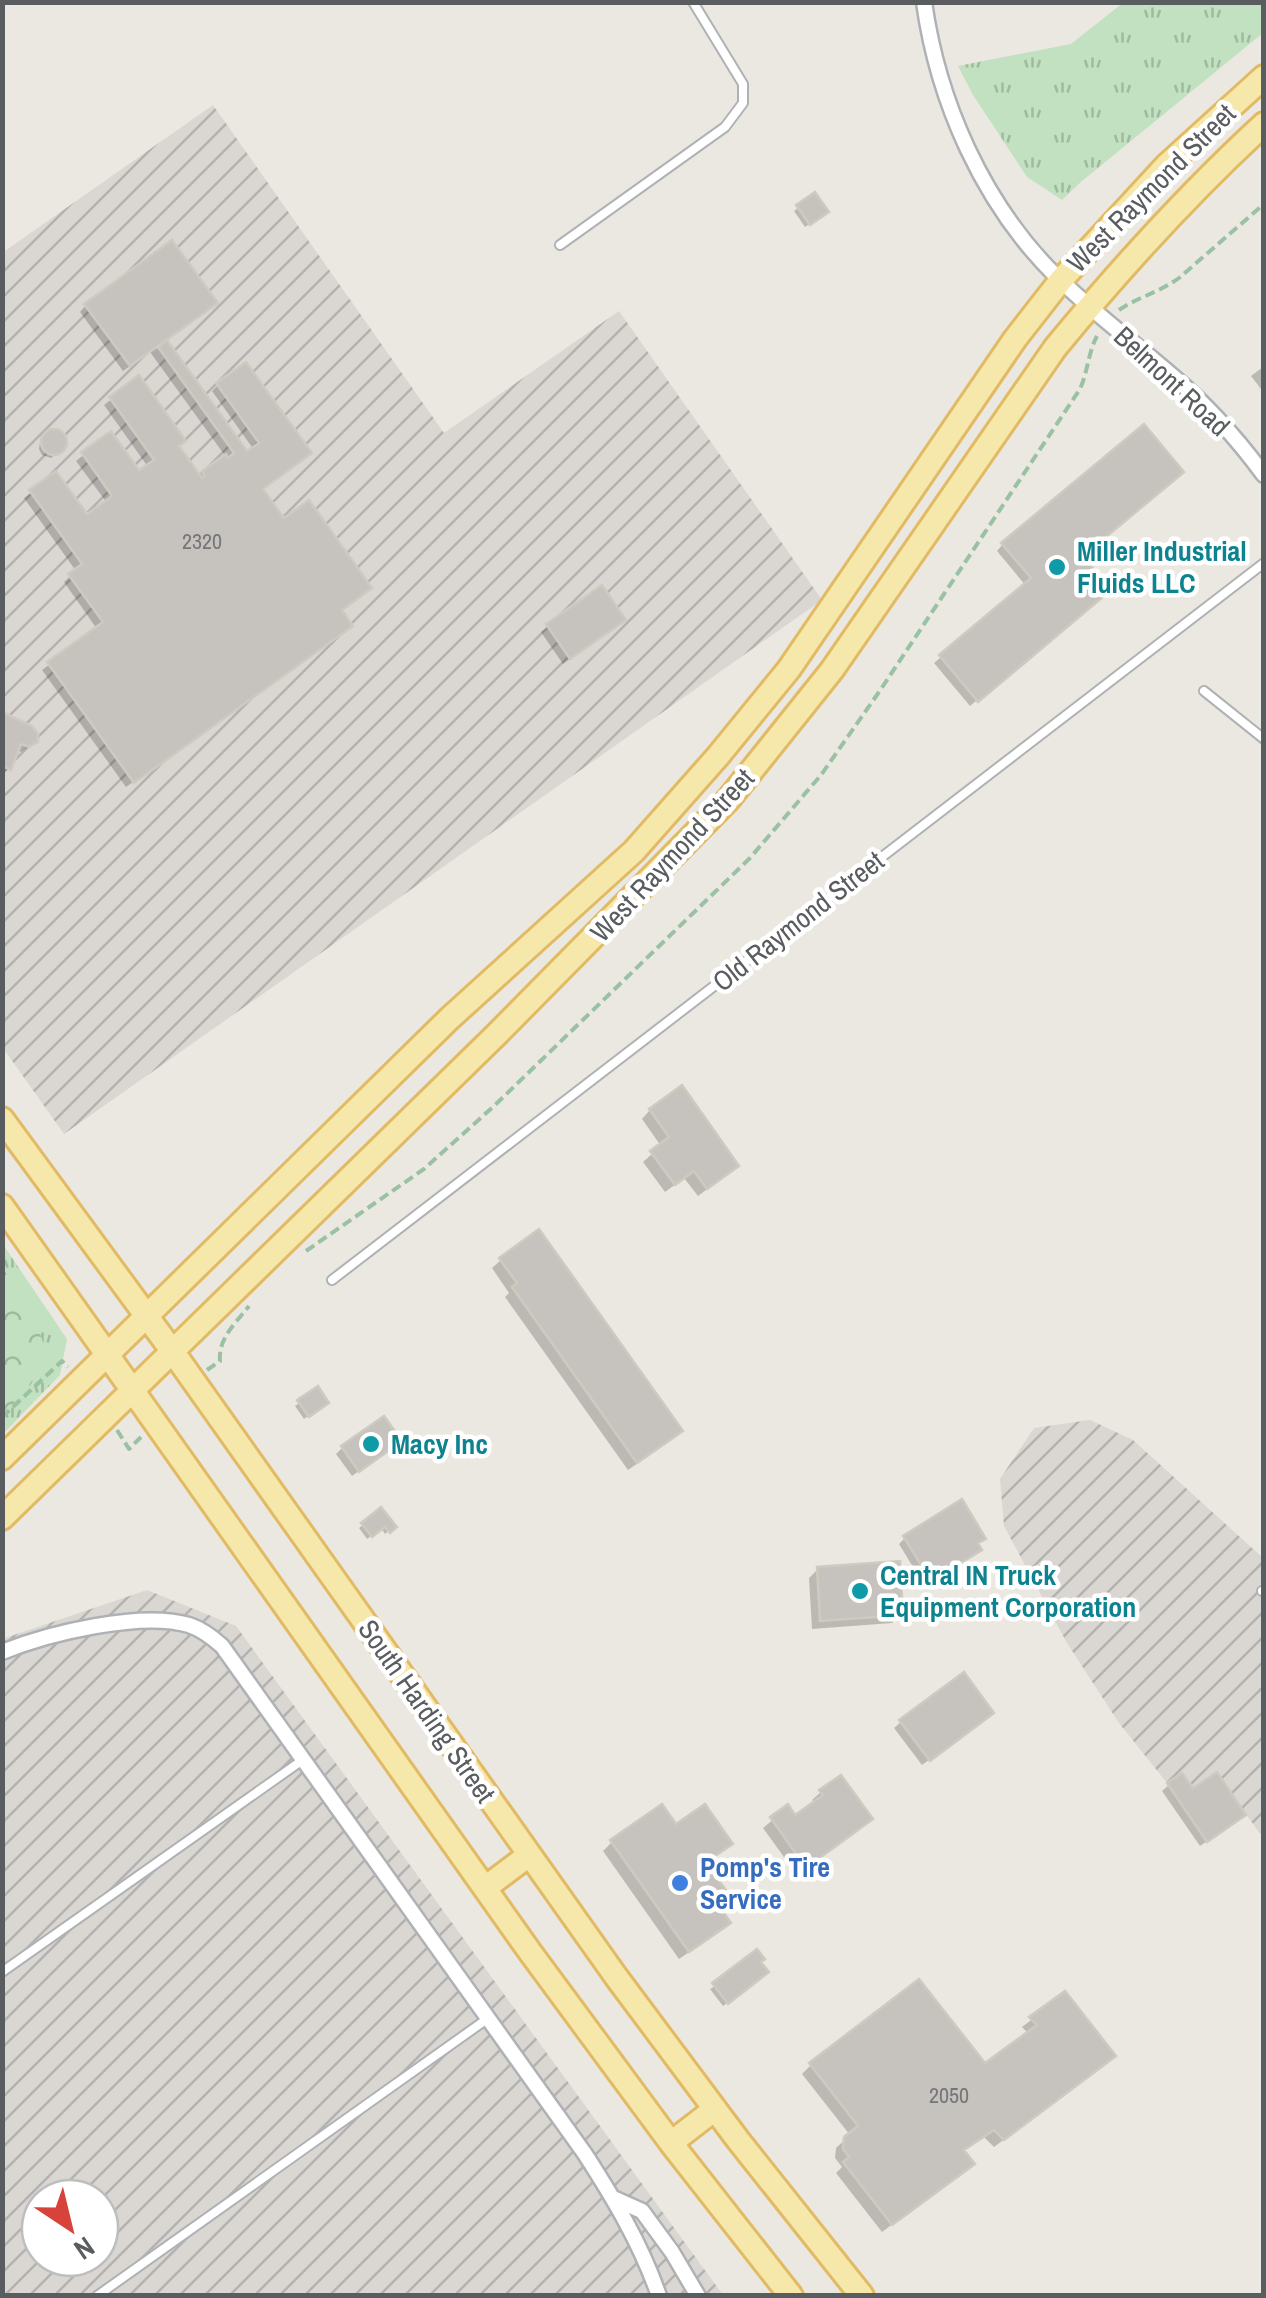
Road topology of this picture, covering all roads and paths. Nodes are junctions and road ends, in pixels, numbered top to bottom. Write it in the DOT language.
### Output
graph roads {
  1 [pos="693,2"];
  2 [pos="924,2"];
  3 [pos="1264,77"];
  4 [pos="1264,124"];
  5 [pos="560,246"];
  6 [pos="1074,292"];
  7 [pos="1264,475"];
  8 [pos="1264,563"];
  9 [pos="1204,691"];
  10 [pos="1264,739"];
  11 [pos="2,1119"];
  12 [pos="2,1206"];
  13 [pos="332,1280"];
  14 [pos="148,1316"];
  15 [pos="173,1352"];
  16 [pos="108,1355"];
  17 [pos="133,1390"];
  18 [pos="2,1458"];
  19 [pos="2,1518"];
  20 [pos="2,1652"];
  21 [pos="304,1759"];
  22 [pos="529,1855"];
  23 [pos="485,1888"];
  24 [pos="2,1972"];
  25 [pos="487,2018"];
  26 [pos="715,2109"];
  27 [pos="671,2143"];
  28 [pos="614,2198"];
  29 [pos="96,2296"];
  30 [pos="659,2296"];
  31 [pos="698,2296"];
  32 [pos="791,2296"];
  33 [pos="862,2296"];
  1 -- 5 [label="lane"];
  2 -- 6 [label="street, Belmont Road"];
  3 -- 6 [label="main road, West Raymond Street"];
  4 -- 6 [label="main road, West Raymond Street"];
  6 -- 7 [label="street, Belmont Road"];
  6 -- 14 [label="main road, West Raymond Street"];
  6 -- 15 [label="main road, West Raymond Street"];
  8 -- 13 [label="lane, Old Raymond Street"];
  9 -- 10 [label="lane"];
  11 -- 14 [label="main road, South Harding Street"];
  12 -- 16 [label="main road, South Harding Street"];
  14 -- 15 [label="main road, South Harding Street"];
  14 -- 16 [label="main road, West Raymond Street"];
  15 -- 17 [label="main road, West Raymond Street"];
  15 -- 22 [label="main road, South Harding Street"];
  16 -- 17 [label="main road, South Harding Street"];
  16 -- 18 [label="main road, West Raymond Street"];
  17 -- 19 [label="main road, West Raymond Street"];
  17 -- 23 [label="main road, South Harding Street"];
  20 -- 21 [label="street"];
  21 -- 24 [label="lane"];
  21 -- 25 [label="street"];
  22 -- 23 [label="main road"];
  22 -- 26 [label="main road, South Harding Street"];
  23 -- 27 [label="main road, South Harding Street"];
  25 -- 28 [label="street"];
  25 -- 29 [label="lane"];
  26 -- 27 [label="main road"];
  26 -- 33 [label="main road, South Harding Street"];
  27 -- 32 [label="main road, South Harding Street"];
  28 -- 30 [label="street"];
  28 -- 31 [label="street"];
}
